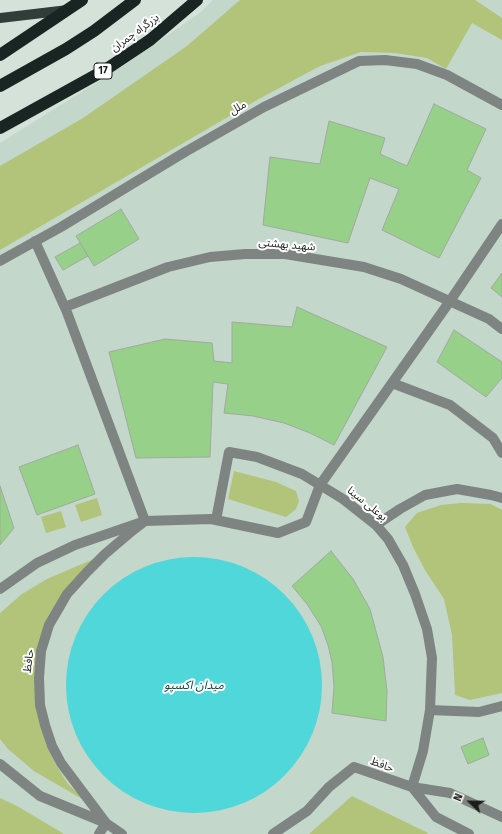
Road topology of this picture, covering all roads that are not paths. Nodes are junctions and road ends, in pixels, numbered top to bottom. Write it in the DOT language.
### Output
graph roads {
  1 [pos="82,0"];
  2 [pos="135,0"];
  3 [pos="197,0"];
  4 [pos="68,5"];
  5 [pos="0,18"];
  6 [pos="0,55"];
  7 [pos="0,86"];
  8 [pos="502,105"];
  9 [pos="0,128"];
  10 [pos="502,224"];
  11 [pos="35,241"];
  12 [pos="0,262"];
  13 [pos="450,301"];
  14 [pos="66,308"];
  15 [pos="502,329"];
  16 [pos="392,383"];
  17 [pos="502,453"];
  18 [pos="320,485"];
  19 [pos="502,498"];
  20 [pos="216,520"];
  21 [pos="145,521"];
  22 [pos="376,525"];
  23 [pos="0,589"];
  24 [pos="502,706"];
  25 [pos="430,710"];
  26 [pos="0,764"];
  27 [pos="412,787"];
  28 [pos="502,817"];
  29 [pos="106,824"];
  30 [pos="99,834"];
  31 [pos="122,834"];
  32 [pos="273,834"];
  33 [pos="469,834"];
  1 -- 4 [label="highway"];
  2 -- 7 [label="highway"];
  3 -- 9 [label="highway, بزرگراه چمران / 17"];
  4 -- 5 [label="main road"];
  4 -- 6 [label="highway"];
  8 -- 11 [label="lane, ملل"];
  10 -- 13 [label="lane"];
  11 -- 12 [label="lane, ملل"];
  11 -- 14 [label="lane"];
  13 -- 14 [label="lane, شهید بهشتی"];
  13 -- 15 [label="lane, شهید بهشتی"];
  13 -- 16 [label="lane"];
  14 -- 21 [label="lane"];
  16 -- 17 [label="lane"];
  16 -- 18 [label="lane"];
  18 -- 20 [label="lane"];
  18 -- 20 [label="lane, بوعلی سینا"];
  18 -- 22 [label="lane, بوعلی سینا"];
  19 -- 22 [label="lane"];
  20 -- 21 [label="lane"];
  21 -- 23 [label="lane"];
  21 -- 29 [label="lane, حافظ"];
  22 -- 25 [label="lane, بوعلی سینا"];
  24 -- 25 [label="lane"];
  25 -- 27 [label="lane, بوعلی سینا"];
  26 -- 29 [label="lane, حافظ"];
  27 -- 28 [label="lane, حافظ"];
  27 -- 32 [label="lane, حافظ"];
  27 -- 33 [label="lane"];
  29 -- 30 [label="lane"];
  29 -- 31 [label="lane, حافظ"];
}
